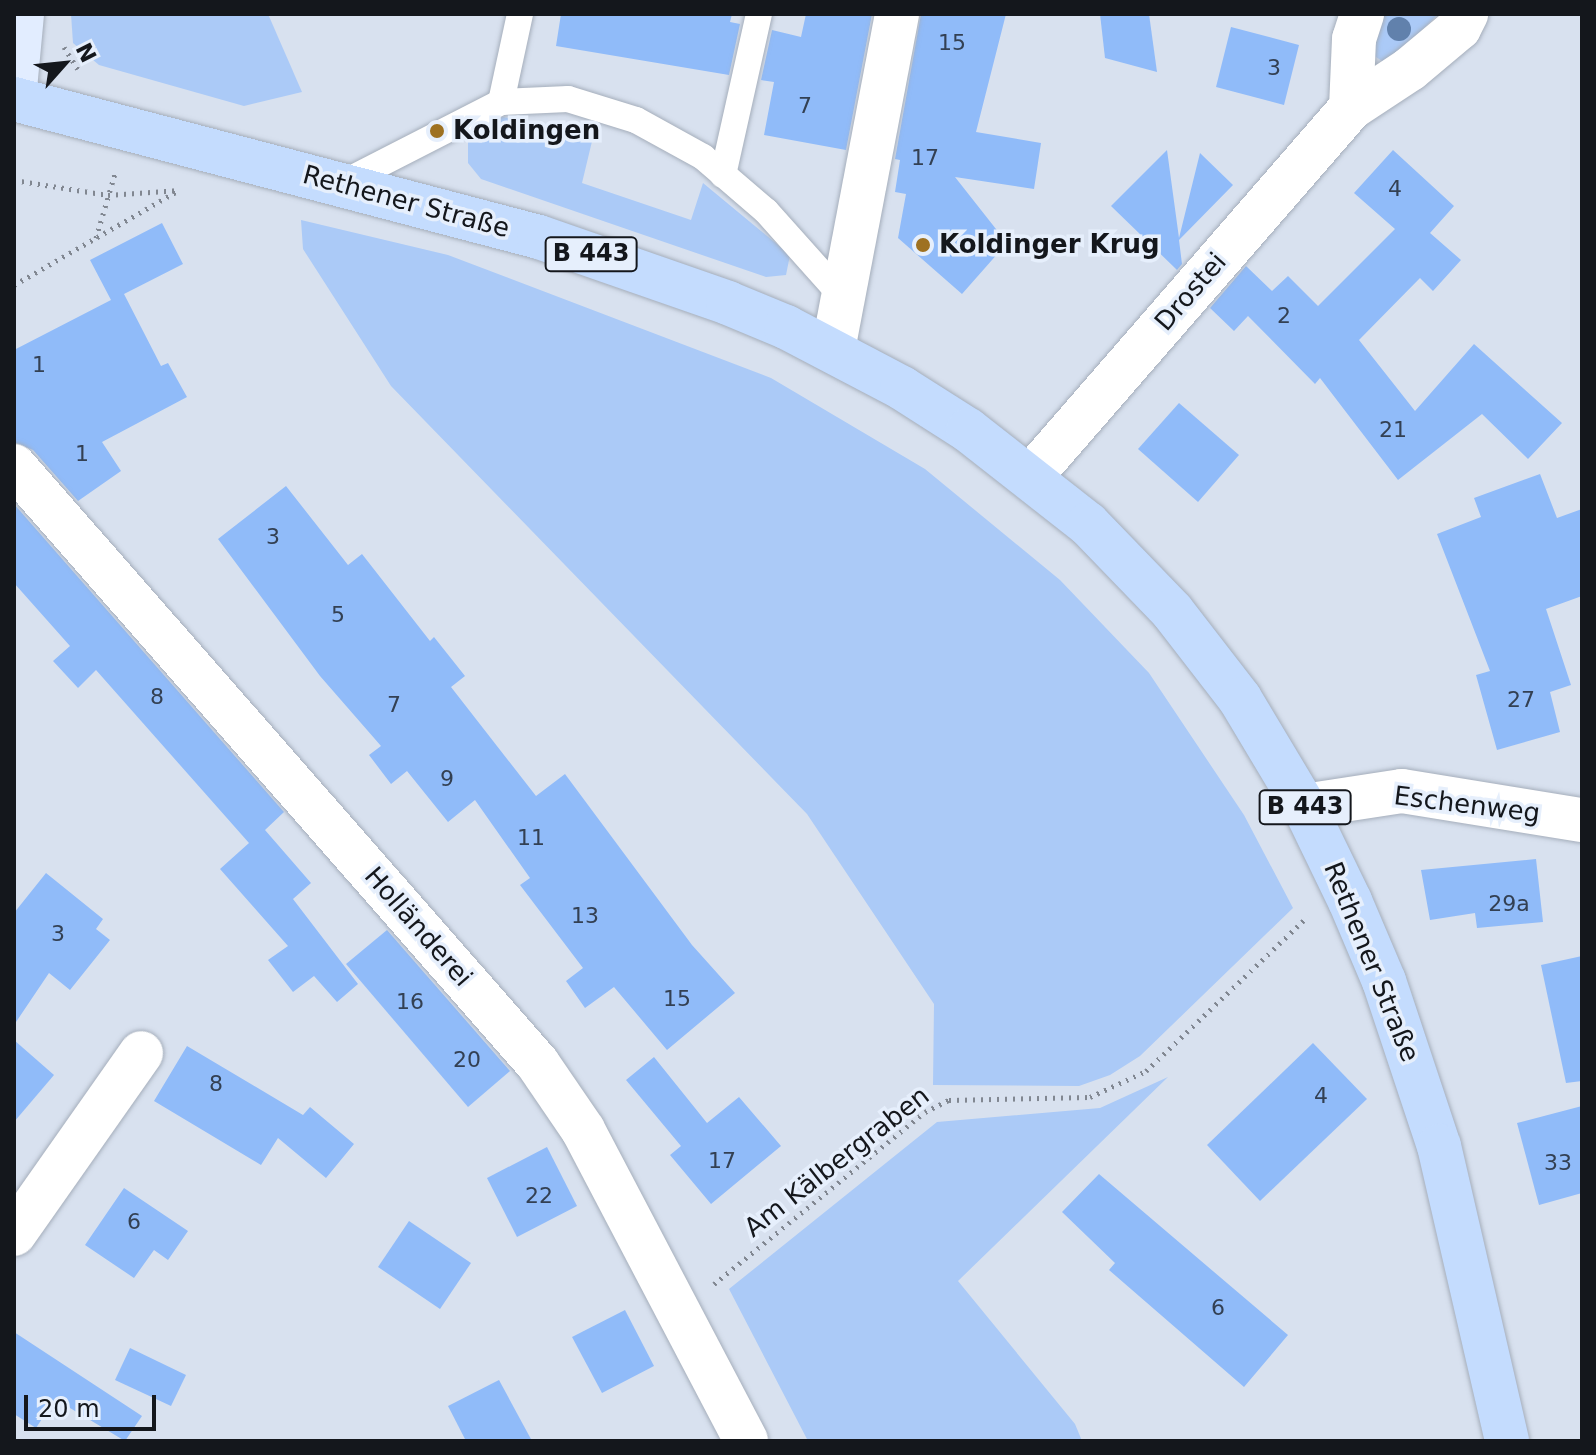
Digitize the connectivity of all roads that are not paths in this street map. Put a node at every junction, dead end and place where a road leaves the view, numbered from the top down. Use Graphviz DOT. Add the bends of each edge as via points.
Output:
graph roads {
  1 [pos="22,14"];
  2 [pos="520,14"];
  3 [pos="759,14"];
  4 [pos="897,14"];
  5 [pos="1362,14"];
  6 [pos="1466,14"];
  7 [pos="14,99"];
  8 [pos="501,102"];
  9 [pos="1351,108"];
  10 [pos="723,175"];
  11 [pos="341,184"];
  12 [pos="843,297"];
  13 [pos="833,350"];
  14 [pos="14,466"];
  15 [pos="1031,476"];
  16 [pos="1304,806"];
  17 [pos="1582,820"];
  18 [pos="141,1053"];
  19 [pos="14,1234"];
  20 [pos="746,1441"];
  21 [pos="1507,1441"];
  1 -- 7 [label="street"];
  2 -- 8 [label="lane"];
  3 -- 10 [label="lane"];
  4 -- 12 [label="street"];
  5 -- 9 [label="street" via="1354,39"];
  6 -- 9 [label="street, Drostei" via="1459,28 1410,69"];
  7 -- 11 [label="main road, Rethener Straße / B 443"];
  8 -- 10 [label="lane" via="568,99 603,108 668,137"];
  8 -- 11 [label="lane"];
  9 -- 15 [label="street, Drostei"];
  10 -- 12 [label="lane" via="766,211"];
  11 -- 13 [label="main road, Rethener Straße / B 443" via="612,261 728,303"];
  12 -- 13 [label="street"];
  13 -- 15 [label="main road, Rethener Straße / B 443" via="942,413"];
  14 -- 20 [label="street, Holländerei" via="538,1064 583,1130"];
  15 -- 16 [label="main road, Rethener Straße / B 443" via="1088,524 1180,620 1240,699"];
  16 -- 17 [label="street, Eschenweg" via="1402,791"];
  16 -- 21 [label="main road, Rethener Straße / B 443" via="1373,954 1413,1063 1439,1146"];
  18 -- 19 [label="street"];
}
